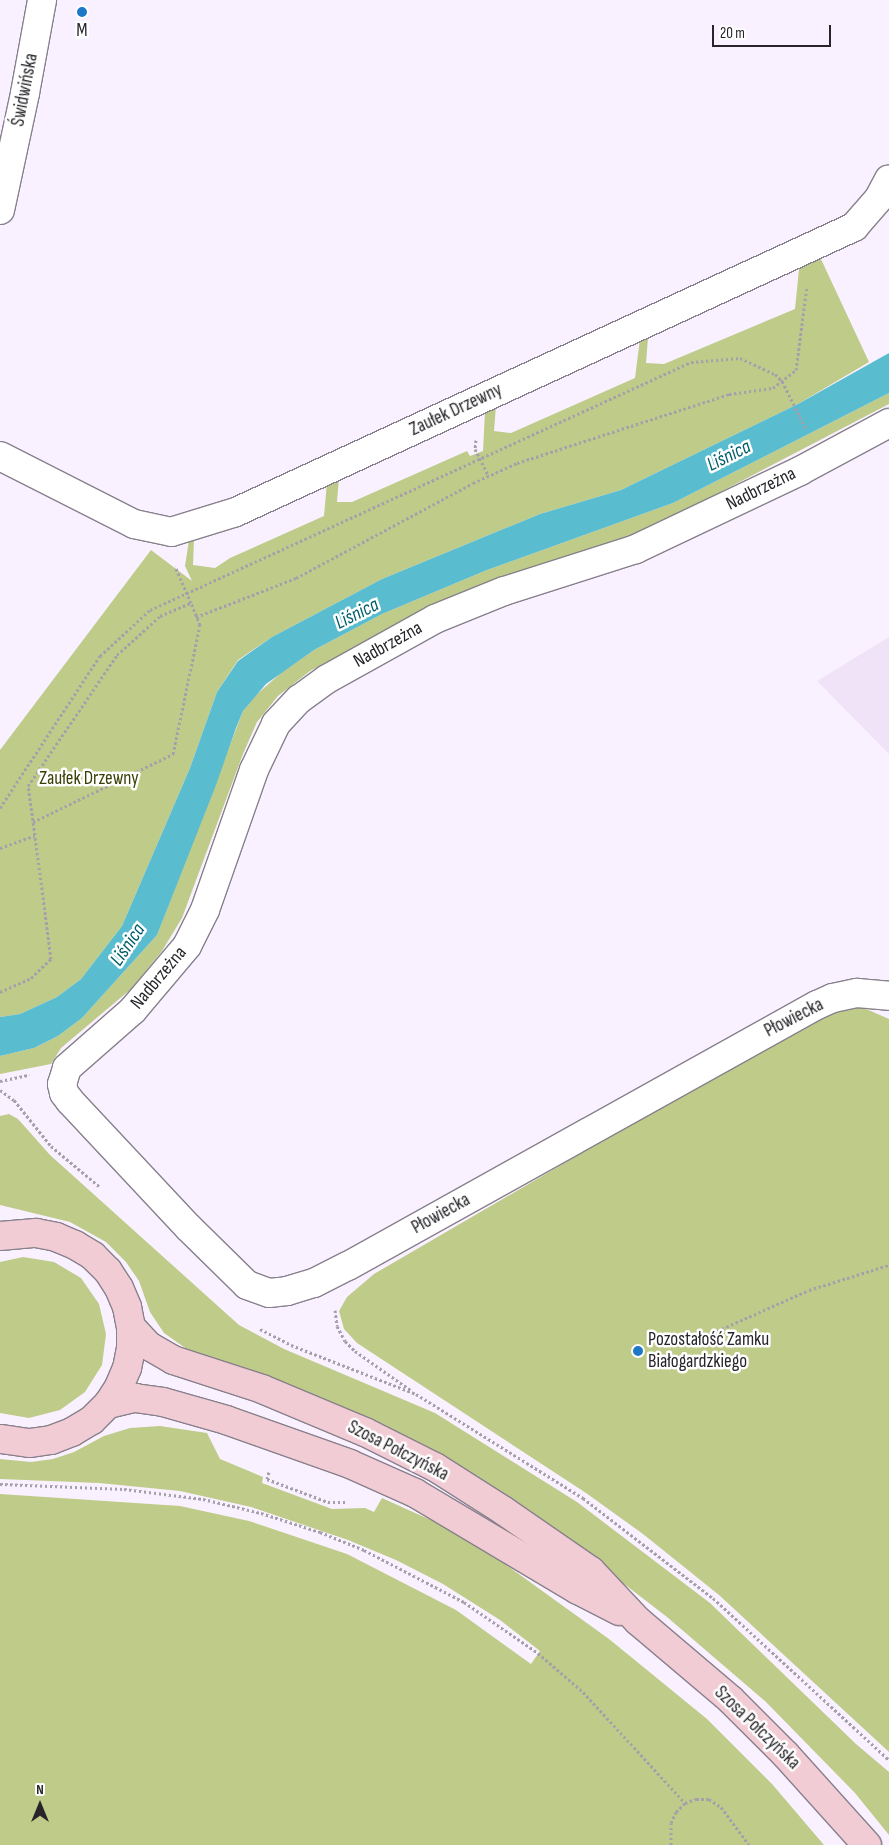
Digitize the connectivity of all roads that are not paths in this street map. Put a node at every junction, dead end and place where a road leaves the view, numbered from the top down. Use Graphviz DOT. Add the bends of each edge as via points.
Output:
graph roads {
  1 [pos="42,0"];
  2 [pos="889,179"];
  3 [pos="1,203"];
  4 [pos="889,423"];
  5 [pos="0,456"];
  6 [pos="889,996"];
  7 [pos="67,1068"];
  8 [pos="0,1222"];
  9 [pos="36,1233"];
  10 [pos="0,1236"];
  11 [pos="131,1327"];
  12 [pos="108,1404"];
  13 [pos="0,1439"];
  14 [pos="638,1621"];
  15 [pos="867,1845"];
  1 -- 3 [label="street, Świdwińska" via="26,93"];
  2 -- 5 [label="street, Zaułek Drzewny" via="880,198 854,227 236,512 171,532 134,524"];
  4 -- 7 [label="street, Nadbrzeżna" via="800,471 636,549 504,592 435,619 327,679 299,699 276,724 254,770 205,910 187,946 133,1010"];
  6 -- 7 [label="street, Płowiecka" via="857,993 832,998 810,1008 348,1266 314,1283 269,1293 247,1285 70,1102 62,1084"];
  8 -- 9 [label="main road"];
  9 -- 10 [label="main road"];
  9 -- 11 [label="main road" via="75,1245 98,1261 119,1288"];
  11 -- 12 [label="main road" via="127,1368"];
  11 -- 14 [label="main road, Szosa Połczyńska" via="149,1346 173,1360 262,1389 365,1432 435,1467 591,1571"];
  12 -- 13 [label="main road" via="92,1420 51,1440 29,1443"];
  12 -- 14 [label="main road, Szosa Połczyńska" via="135,1398 163,1402 226,1420 350,1464 415,1493 578,1590"];
  14 -- 15 [label="main road, Szosa Połczyńska" via="731,1700 813,1783"];
}
